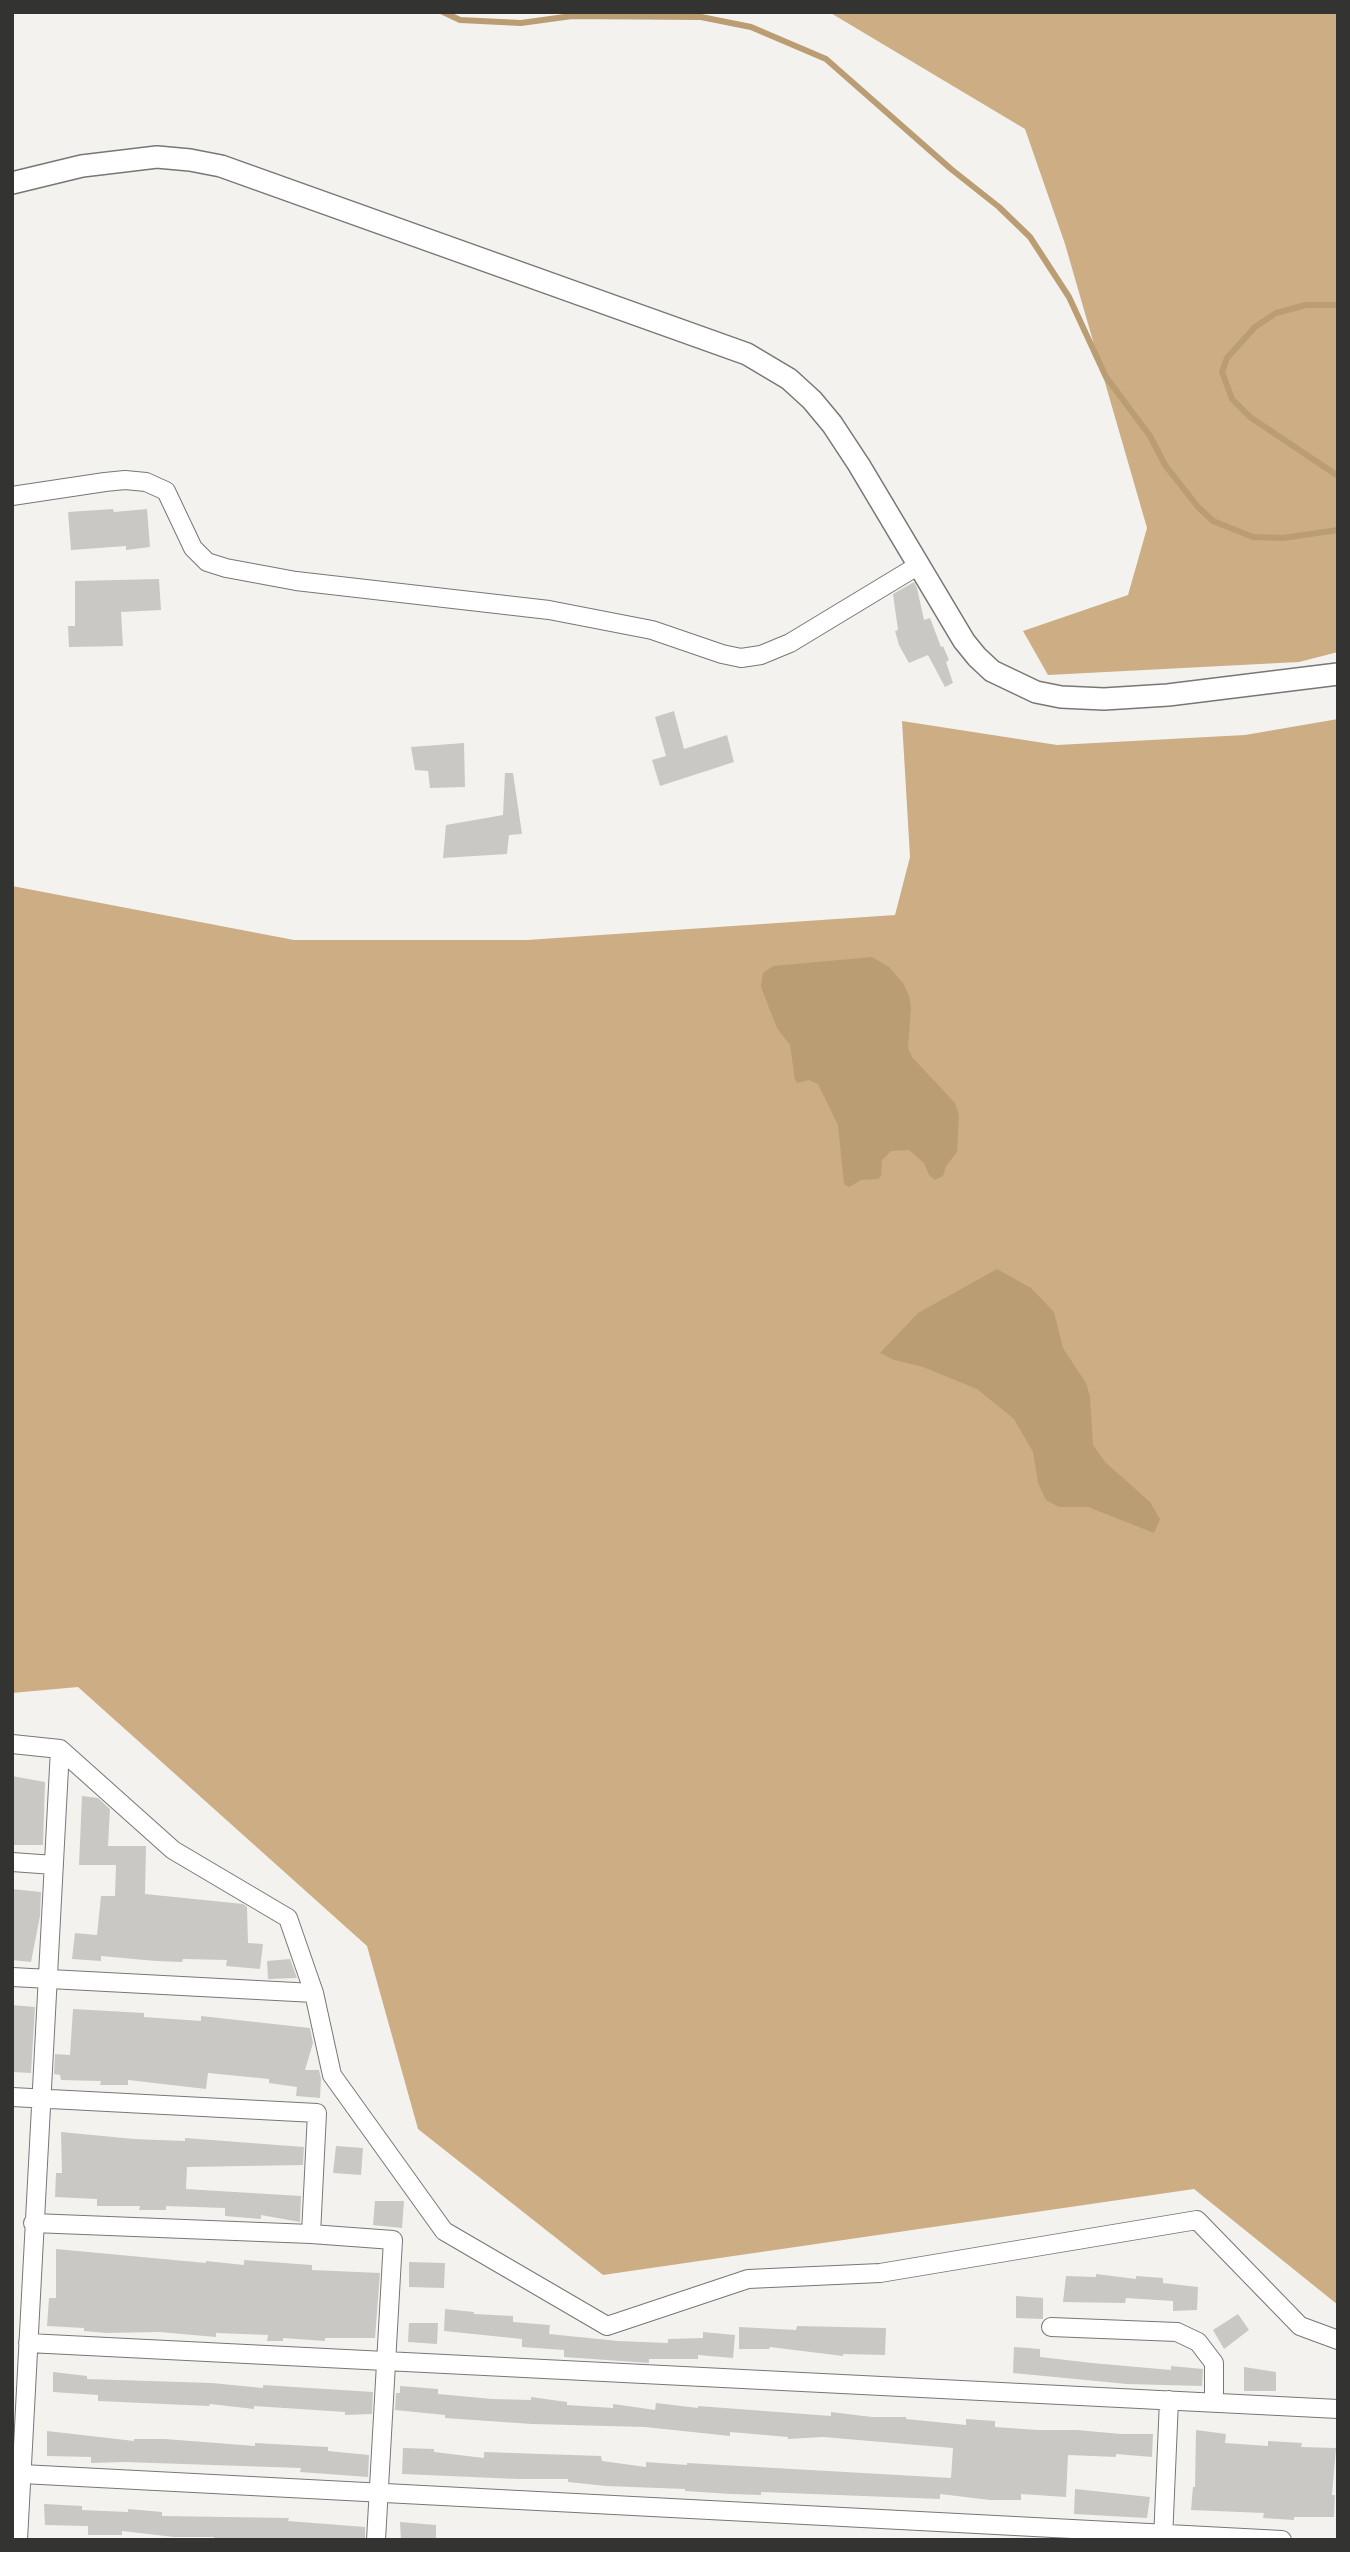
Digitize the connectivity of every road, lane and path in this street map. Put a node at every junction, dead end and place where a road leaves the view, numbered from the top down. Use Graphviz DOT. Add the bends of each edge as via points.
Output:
graph roads {
  1 [pos="12,183"];
  2 [pos="12,496"];
  3 [pos="919,565"];
  4 [pos="1338,674"];
  5 [pos="12,1744"];
  6 [pos="60,1748"];
  7 [pos="12,1862"];
  8 [pos="54,1865"];
  9 [pos="12,1977"];
  10 [pos="48,1979"];
  11 [pos="314,1993"];
  12 [pos="12,2097"];
  13 [pos="39,2099"];
  14 [pos="33,2223"];
  15 [pos="311,2234"];
  16 [pos="1051,2327"];
  17 [pos="1338,2340"];
  18 [pos="28,2343"];
  19 [pos="387,2362"];
  20 [pos="1169,2400"];
  21 [pos="1214,2402"];
  22 [pos="1338,2409"];
  23 [pos="22,2474"];
  24 [pos="379,2493"];
  25 [pos="1163,2536"];
  26 [pos="18,2540"];
  27 [pos="376,2540"];
  28 [pos="1282,2540"];
  1 -- 3 [label="street" via="131,159 168,158 220,166 747,354 789,379 818,408 859,465"];
  2 -- 3 [label="street" via="104,482 146,482 166,491 193,548 207,562 226,568 296,581 550,610 652,630 741,657 761,655 790,643"];
  3 -- 4 [label="street" via="977,657 992,671 1036,692 1104,699"];
  5 -- 6 [label="street"];
  6 -- 8 [label="street"];
  6 -- 11 [label="street" via="173,1850 288,1918"];
  7 -- 8 [label="street"];
  8 -- 10 [label="street"];
  9 -- 10 [label="street"];
  10 -- 11 [label="street"];
  10 -- 13 [label="street"];
  11 -- 17 [label="street" via="332,2075 444,2231 607,2326 748,2280 880,2273 1197,2220 1300,2326"];
  12 -- 13 [label="street"];
  13 -- 14 [label="street"];
  13 -- 15 [label="street" via="317,2113"];
  14 -- 15 [label="street"];
  14 -- 18 [label="street"];
  15 -- 19 [label="street" via="393,2240"];
  16 -- 21 [label="street" via="1177,2332 1198,2342 1214,2363"];
  18 -- 19 [label="street"];
  18 -- 23 [label="street"];
  19 -- 20 [label="street"];
  19 -- 24 [label="street"];
  20 -- 21 [label="street"];
  20 -- 25 [label="street"];
  21 -- 22 [label="street"];
  23 -- 24 [label="street"];
  23 -- 26 [label="street"];
  24 -- 25 [label="street"];
  24 -- 27 [label="street"];
  25 -- 28 [label="street"];
}
